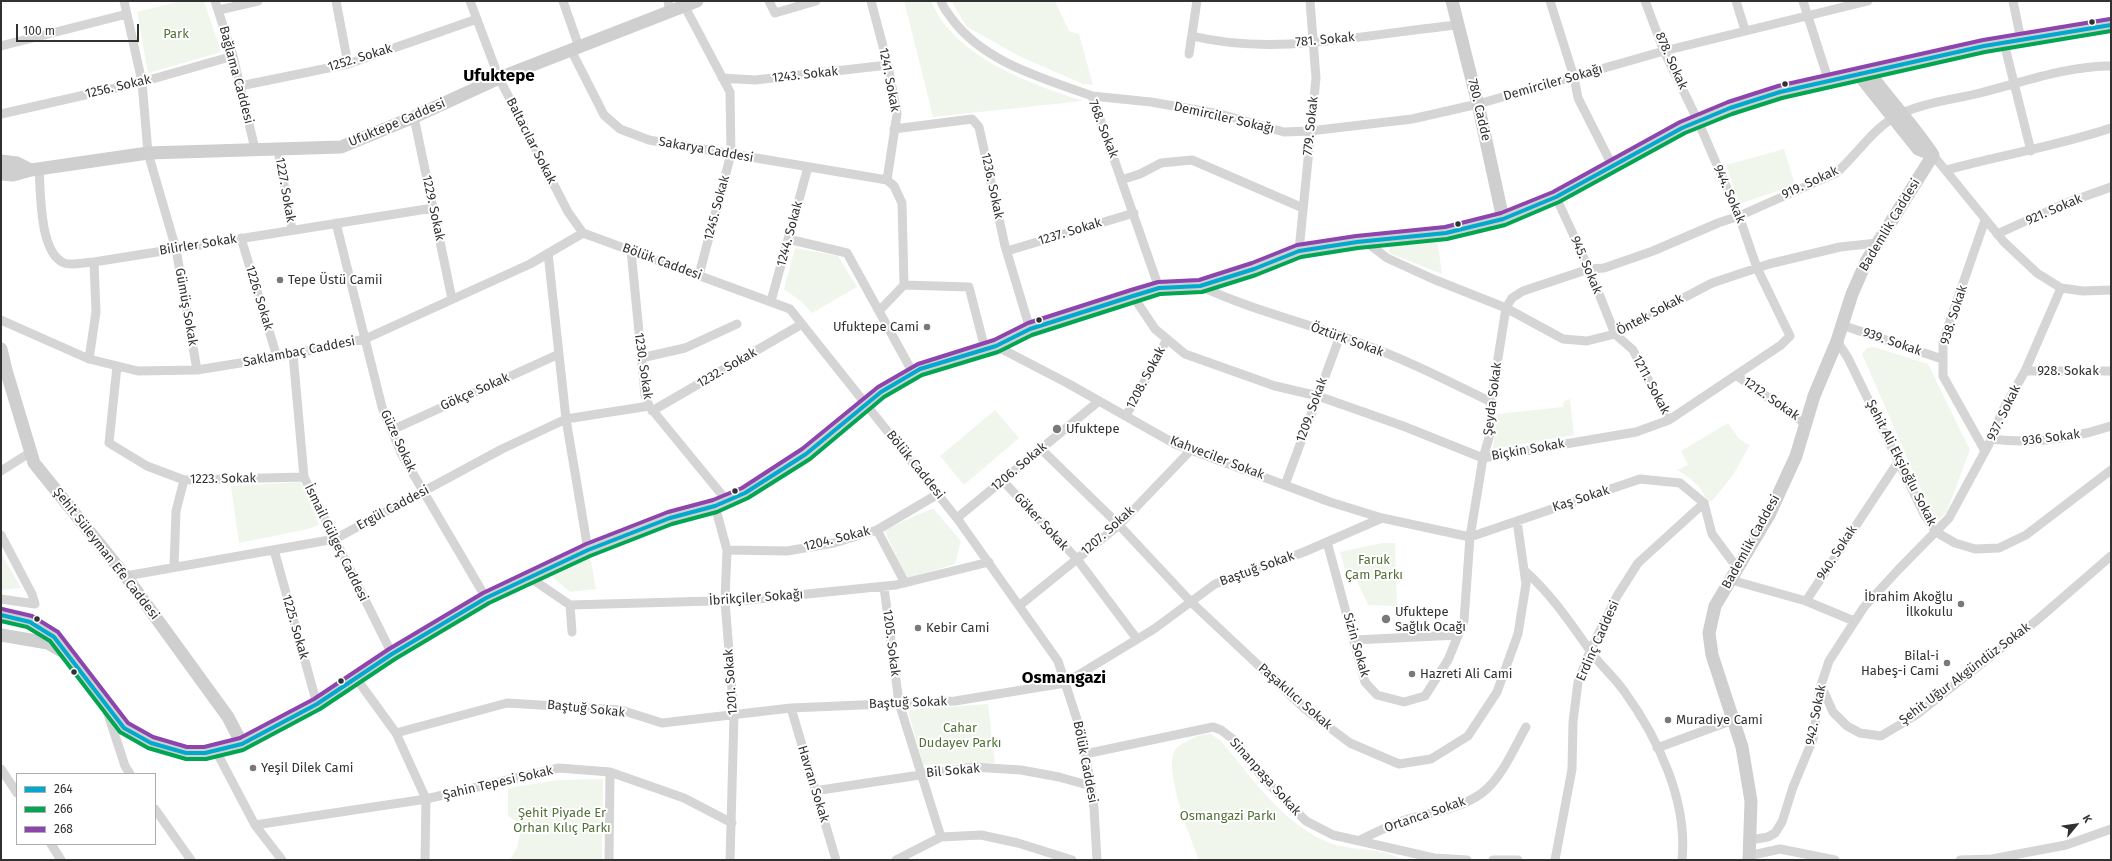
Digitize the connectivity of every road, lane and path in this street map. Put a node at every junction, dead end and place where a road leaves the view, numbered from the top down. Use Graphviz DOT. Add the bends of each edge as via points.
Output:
graph roads {
  1 [pos="124,1"];
  2 [pos="215,1"];
  3 [pos="258,1"];
  4 [pos="336,1"];
  5 [pos="470,1"];
  6 [pos="563,1"];
  7 [pos="697,1"];
  8 [pos="769,1"];
  9 [pos="816,1"];
  10 [pos="871,1"];
  11 [pos="941,1"];
  12 [pos="1197,1"];
  13 [pos="1310,1"];
  14 [pos="1452,1"];
  15 [pos="1550,1"];
  16 [pos="1645,1"];
  17 [pos="1736,1"];
  18 [pos="1803,1"];
  19 [pos="1868,1"];
  20 [pos="2013,1"];
  21 [pos="669,7"];
  22 [pos="685,7"];
  23 [pos="219,10"];
  24 [pos="127,14"];
  25 [pos="1808,16"];
  26 [pos="476,19"];
  27 [pos="1458,25"];
  28 [pos="2111,25"];
  29 [pos="1745,30"];
  30 [pos="1192,36"];
  31 [pos="2021,40"];
  32 [pos="1314,42"];
  33 [pos="2004,43"];
  34 [pos="1,46"];
  35 [pos="575,49"];
  36 [pos="1664,51"];
  37 [pos="1189,54"];
  38 [pos="234,56"];
  39 [pos="348,64"];
  40 [pos="888,65"];
  41 [pos="2111,66"];
  42 [pos="1864,73"];
  43 [pos="499,78"];
  44 [pos="722,78"];
  45 [pos="1574,78"];
  46 [pos="142,82"];
  47 [pos="1829,82"];
  48 [pos="2014,85"];
  49 [pos="240,86"];
  50 [pos="1092,96"];
  51 [pos="1478,104"];
  52 [pos="1,114"];
  53 [pos="1896,116"];
  54 [pos="414,117"];
  55 [pos="1698,121"];
  56 [pos="894,128"];
  57 [pos="2111,128"];
  58 [pos="1310,131"];
  59 [pos="255,149"];
  60 [pos="278,150"];
  61 [pos="2031,151"];
  62 [pos="148,153"];
  63 [pos="731,154"];
  64 [pos="1933,155"];
  65 [pos="1,161"];
  66 [pos="1612,165"];
  67 [pos="808,167"];
  68 [pos="35,169"];
  69 [pos="1946,170"];
  70 [pos="1,174"];
  71 [pos="887,180"];
  72 [pos="1121,180"];
  73 [pos="2111,188"];
  74 [pos="1556,197"];
  75 [pos="433,208"];
  76 [pos="1303,208"];
  77 [pos="1134,213"];
  78 [pos="1739,216"];
  79 [pos="1503,219"];
  80 [pos="1985,220"];
  81 [pos="336,223"];
  82 [pos="292,230"];
  83 [pos="582,233"];
  84 [pos="1997,234"];
  85 [pos="241,238"];
  86 [pos="788,239"];
  87 [pos="1366,242"];
  88 [pos="1877,243"];
  89 [pos="176,248"];
  90 [pos="631,250"];
  91 [pos="1299,251"];
  92 [pos="1007,252"];
  93 [pos="548,253"];
  94 [pos="94,262"];
  95 [pos="1588,268"];
  96 [pos="1757,268"];
  97 [pos="699,275"];
  98 [pos="904,285"];
  99 [pos="1200,286"];
  100 [pos="1159,288"];
  101 [pos="2061,288"];
  102 [pos="2111,290"];
  103 [pos="1133,296"];
  104 [pos="452,299"];
  105 [pos="771,302"];
  106 [pos="1506,308"];
  107 [pos="879,312"];
  108 [pos="1,320"];
  109 [pos="737,324"];
  110 [pos="802,324"];
  111 [pos="1842,325"];
  112 [pos="1030,329"];
  113 [pos="1615,334"];
  114 [pos="1340,336"];
  115 [pos="365,339"];
  116 [pos="1167,339"];
  117 [pos="1837,341"];
  118 [pos="990,348"];
  119 [pos="1,349"];
  120 [pos="293,354"];
  121 [pos="559,354"];
  122 [pos="277,357"];
  123 [pos="641,358"];
  124 [pos="89,359"];
  125 [pos="1942,359"];
  126 [pos="117,366"];
  127 [pos="197,370"];
  128 [pos="2025,371"];
  129 [pos="2111,371"];
  130 [pos="913,373"];
  131 [pos="1736,375"];
  132 [pos="1318,396"];
  133 [pos="1099,401"];
  134 [pos="1491,402"];
  135 [pos="866,404"];
  136 [pos="651,408"];
  137 [pos="1126,416"];
  138 [pos="566,419"];
  139 [pos="1669,420"];
  140 [pos="1806,424"];
  141 [pos="2111,426"];
  142 [pos="392,430"];
  143 [pos="1991,439"];
  144 [pos="1041,449"];
  145 [pos="1191,450"];
  146 [pos="1985,451"];
  147 [pos="31,452"];
  148 [pos="1482,458"];
  149 [pos="1898,462"];
  150 [pos="2111,470"];
  151 [pos="1,471"];
  152 [pos="304,477"];
  153 [pos="184,480"];
  154 [pos="1003,481"];
  155 [pos="1285,485"];
  156 [pos="424,492"];
  157 [pos="938,494"];
  158 [pos="1704,503"];
  159 [pos="721,504"];
  160 [pos="957,518"];
  161 [pos="1382,518"];
  162 [pos="1517,521"];
  163 [pos="1118,525"];
  164 [pos="876,530"];
  165 [pos="1936,532"];
  166 [pos="1,535"];
  167 [pos="1470,537"];
  168 [pos="335,539"];
  169 [pos="1327,542"];
  170 [pos="274,550"];
  171 [pos="588,550"];
  172 [pos="727,550"];
  173 [pos="2111,556"];
  174 [pos="1077,559"];
  175 [pos="989,562"];
  176 [pos="174,567"];
  177 [pos="1738,569"];
  178 [pos="1524,570"];
  179 [pos="126,576"];
  180 [pos="529,577"];
  181 [pos="1731,580"];
  182 [pos="905,583"];
  183 [pos="884,587"];
  184 [pos="486,598"];
  185 [pos="1,599"];
  186 [pos="725,601"];
  187 [pos="1806,601"];
  188 [pos="1191,602"];
  189 [pos="570,605"];
  190 [pos="1019,606"];
  191 [pos="1,615"];
  192 [pos="1854,621"];
  193 [pos="572,632"];
  194 [pos="1458,635"];
  195 [pos="1,636"];
  196 [pos="1138,639"];
  197 [pos="1354,640"];
  198 [pos="1590,651"];
  199 [pos="392,654"];
  200 [pos="68,655"];
  201 [pos="356,678"];
  202 [pos="1065,684"];
  203 [pos="1820,688"];
  204 [pos="104,702"];
  205 [pos="317,704"];
  206 [pos="899,704"];
  207 [pos="791,708"];
  208 [pos="734,716"];
  209 [pos="1733,720"];
  210 [pos="1526,727"];
  211 [pos="396,733"];
  212 [pos="242,744"];
  213 [pos="1658,748"];
  214 [pos="216,751"];
  215 [pos="1085,754"];
  216 [pos="1,769"];
  217 [pos="610,772"];
  218 [pos="129,773"];
  219 [pos="920,773"];
  220 [pos="1091,786"];
  221 [pos="814,791"];
  222 [pos="16,792"];
  223 [pos="426,800"];
  224 [pos="156,811"];
  225 [pos="732,823"];
  226 [pos="255,825"];
  227 [pos="2111,829"];
  228 [pos="941,837"];
  229 [pos="1360,840"];
  230 [pos="52,845"];
  231 [pos="1749,851"];
  232 [pos="188,859"];
  233 [pos="1992,859"];
  234 [pos="62,860"];
  235 [pos="282,860"];
  236 [pos="425,860"];
  237 [pos="609,860"];
  238 [pos="730,860"];
  239 [pos="836,860"];
  240 [pos="896,860"];
  241 [pos="1072,860"];
  242 [pos="1097,860"];
  243 [pos="1467,860"];
  244 [pos="1493,860"];
  245 [pos="1518,860"];
  246 [pos="1555,860"];
  247 [pos="1682,860"];
  248 [pos="1835,860"];
  249 [pos="1960,860"];
  1 -- 24 [label="street, Gümüş Sokak"];
  2 -- 23 [label="street, Bağlama Caddesi"];
  3 -- 23 [label="street"];
  4 -- 39 [label="street"];
  5 -- 26 [label="street, Baltacılar Sokak"];
  6 -- 35 [label="street, Sakarya Caddesi"];
  7 -- 22 [label="main road, Ufuktepe Caddesi"];
  8 -- 9 [label="street" via="775,13"];
  10 -- 40 [label="street, 1241. Sokak"];
  11 -- 50 [label="street, 768. Sokak" via="962,32 992,56"];
  12 -- 30 [label="street"];
  13 -- 32 [label="street, 779. Sokak"];
  14 -- 27 [label="main road, 780. Cadde"];
  15 -- 45 [label="street"];
  16 -- 36 [label="street, 878. Sokak"];
  17 -- 29 [label="street"];
  18 -- 25 [label="street"];
  19 -- 25 [label="street, Demirciler Sokağı"];
  20 -- 31 [label="street"];
  21 -- 22 [label="main road, Ufuktepe Caddesi"];
  21 -- 35 [label="main road, Ufuktepe Caddesi"];
  22 -- 44 [label="street, 1245. Sokak"];
  23 -- 38 [label="street, Bağlama Caddesi"];
  24 -- 34 [label="street"];
  24 -- 46 [label="street, Gümüş Sokak"];
  25 -- 29 [label="street, Demirciler Sokağı"];
  25 -- 47 [label="street"];
  26 -- 39 [label="street, 1252. Sokak"];
  26 -- 43 [label="street, Baltacılar Sokak"];
  27 -- 32 [label="street, 781. Sokak"];
  27 -- 51 [label="main road, 780. Cadde"];
  28 -- 31 [label="main road"];
  29 -- 36 [label="street, Demirciler Sokağı"];
  30 -- 32 [label="street, 781. Sokak" via="1219,43 1256,46"];
  30 -- 37 [label="street"];
  31 -- 33 [label="main road"];
  32 -- 58 [label="street, 779. Sokak" via="1316,78"];
  33 -- 42 [label="main road"];
  33 -- 48 [label="street"];
  35 -- 43 [label="main road, Ufuktepe Caddesi"];
  35 -- 63 [label="street, Sakarya Caddesi" via="604,115 620,129 649,140"];
  36 -- 45 [label="street, Demirciler Sokağı"];
  36 -- 55 [label="street, 878. Sokak"];
  38 -- 46 [label="street, 1256. Sokak"];
  38 -- 49 [label="street, Bağlama Caddesi"];
  39 -- 49 [label="street, 1252. Sokak"];
  40 -- 44 [label="street, 1243. Sokak" via="755,80"];
  40 -- 56 [label="street, 1241. Sokak" via="896,114"];
  41 -- 48 [label="street, 919. Sokak" via="2087,66"];
  42 -- 47 [label="main road"];
  42 -- 53 [label="main road"];
  43 -- 54 [label="main road, Ufuktepe Caddesi"];
  43 -- 83 [label="street, Baltacılar Sokak" via="568,212"];
  44 -- 63 [label="street, 1245. Sokak" via="730,92"];
  45 -- 51 [label="street, Demirciler Sokağı"];
  45 -- 66 [label="street" via="1578,98"];
  46 -- 52 [label="street, 1256. Sokak"];
  46 -- 62 [label="street, Gümüş Sokak"];
  47 -- 55 [label="main road" via="1780,92"];
  48 -- 53 [label="street, 919. Sokak"];
  48 -- 61 [label="street"];
  49 -- 59 [label="street, Bağlama Caddesi"];
  50 -- 58 [label="street, Demirciler Sokağı" via="1151,102 1220,114 1284,132"];
  50 -- 72 [label="street, 768. Sokak"];
  51 -- 58 [label="street, Demirciler Sokağı" via="1412,119"];
  51 -- 79 [label="main road, 780. Cadde"];
  53 -- 64 [label="main road" via="1923,140"];
  53 -- 78 [label="street, 919. Sokak" via="1884,124 1836,173"];
  54 -- 60 [label="main road, Ufuktepe Caddesi" via="341,147"];
  54 -- 75 [label="street, 1229. Sokak"];
  55 -- 66 [label="main road"];
  55 -- 78 [label="street, 944. Sokak"];
  56 -- 71 [label="street, 1241. Sokak"];
  56 -- 92 [label="street, 1236. Sokak" via="972,120 976,123"];
  57 -- 61 [label="street"];
  58 -- 76 [label="street, 779. Sokak"];
  59 -- 60 [label="main road, Ufuktepe Caddesi"];
  59 -- 62 [label="main road, Ufuktepe Caddesi"];
  60 -- 82 [label="street, 1227. Sokak"];
  61 -- 69 [label="street" via="1990,158"];
  62 -- 68 [label="main road, Ufuktepe Caddesi"];
  62 -- 89 [label="street, Gümüş Sokak"];
  63 -- 67 [label="street, Sakarya Caddesi"];
  63 -- 97 [label="street, 1245. Sokak"];
  64 -- 69 [label="street"];
  64 -- 88 [label="main road, Bademlik Caddesi"];
  65 -- 68 [label="main road, Ufuktepe Caddesi"];
  66 -- 74 [label="main road"];
  67 -- 71 [label="street, Sakarya Caddesi"];
  67 -- 86 [label="street, 1244. Sokak"];
  68 -- 70 [label="main road, Ufuktepe Caddesi" via="13,175"];
  68 -- 94 [label="street, Bilirler Sokak" via="46,241 53,256 65,264"];
  69 -- 80 [label="street"];
  71 -- 98 [label="street" via="894,186 902,203"];
  72 -- 76 [label="street" via="1161,163 1192,160"];
  72 -- 77 [label="street, 768. Sokak"];
  73 -- 84 [label="street, 921. Sokak" via="2066,203"];
  74 -- 79 [label="main road"];
  74 -- 95 [label="street, 945. Sokak"];
  75 -- 81 [label="street, Bilirler Sokak"];
  75 -- 104 [label="street, 1229. Sokak"];
  76 -- 91 [label="street, 779. Sokak"];
  77 -- 92 [label="street, 1237. Sokak"];
  77 -- 100 [label="street, 768. Sokak"];
  78 -- 95 [label="street, 919. Sokak" via="1604,268"];
  78 -- 96 [label="street, 944. Sokak"];
  79 -- 87 [label="main road" via="1446,233"];
  80 -- 84 [label="street"];
  80 -- 125 [label="street, 938. Sokak" via="1943,341"];
  81 -- 82 [label="street, Bilirler Sokak"];
  81 -- 115 [label="street, Güze Sokak"];
  82 -- 85 [label="street, Bilirler Sokak"];
  83 -- 90 [label="street, Bölük Caddesi"];
  83 -- 93 [label="street, Saklambaç Caddesi"];
  84 -- 101 [label="street" via="2038,273"];
  85 -- 89 [label="street, Bilirler Sokak"];
  85 -- 122 [label="street, 1226. Sokak"];
  86 -- 105 [label="street, 1244. Sokak"];
  86 -- 107 [label="street" via="848,253"];
  87 -- 91 [label="main road"];
  87 -- 106 [label="street, Öntek Sokak" via="1387,258"];
  88 -- 96 [label="street, Öntek Sokak" via="1840,247"];
  88 -- 111 [label="main road, Bademlik Caddesi" via="1858,280"];
  89 -- 94 [label="street, Bilirler Sokak"];
  89 -- 127 [label="street, Gümüş Sokak"];
  90 -- 97 [label="street, Bölük Caddesi"];
  90 -- 123 [label="street, 1230. Sokak"];
  91 -- 99 [label="main road"];
  92 -- 112 [label="street, 1236. Sokak"];
  93 -- 104 [label="street, Saklambaç Caddesi" via="530,264"];
  93 -- 121 [label="street"];
  94 -- 124 [label="street" via="96,312"];
  95 -- 106 [label="street, 919. Sokak" via="1524,291 1512,298"];
  95 -- 113 [label="street, 945. Sokak"];
  96 -- 113 [label="street, Öntek Sokak" via="1712,283"];
  96 -- 131 [label="street, Biçkin Sokak" via="1790,336 1781,346"];
  97 -- 105 [label="street, Bölük Caddesi"];
  98 -- 107 [label="street"];
  98 -- 118 [label="street" via="969,287"];
  99 -- 100 [label="main road"];
  99 -- 114 [label="street, Öztürk Sokak" via="1233,302"];
  100 -- 103 [label="main road"];
  101 -- 102 [label="street" via="2083,291"];
  101 -- 128 [label="street, 937. Sokak"];
  103 -- 112 [label="main road"];
  103 -- 116 [label="street, Biçkin Sokak" via="1154,329"];
  104 -- 115 [label="street, Saklambaç Caddesi"];
  105 -- 110 [label="street, Bölük Caddesi" via="790,308"];
  106 -- 113 [label="street, Öntek Sokak" via="1563,339 1587,341"];
  106 -- 134 [label="street, Şeyda Sokak"];
  107 -- 130 [label="street"];
  108 -- 124 [label="street, Saklambaç Caddesi"];
  109 -- 123 [label="street" via="685,348"];
  110 -- 135 [label="street, Bölük Caddesi"];
  110 -- 136 [label="street, 1232. Sokak"];
  111 -- 117 [label="main road, Bademlik Caddesi"];
  111 -- 125 [label="street, 939. Sokak"];
  112 -- 118 [label="main road"];
  113 -- 139 [label="street, 1211. Sokak" via="1632,350"];
  114 -- 132 [label="street, 1209. Sokak"];
  114 -- 134 [label="street, Öztürk Sokak" via="1423,369"];
  115 -- 120 [label="street, Saklambaç Caddesi"];
  115 -- 142 [label="street, Güze Sokak" via="382,407"];
  116 -- 132 [label="street, Biçkin Sokak" via="1185,354 1216,366 1275,386"];
  116 -- 137 [label="street, 1208. Sokak"];
  117 -- 140 [label="main road, Bademlik Caddesi" via="1814,396"];
  117 -- 149 [label="street, Şehit Ali Ekşioğlu Sokak" via="1848,358"];
  118 -- 130 [label="main road"];
  118 -- 133 [label="street, Kahveciler Sokak"];
  119 -- 147 [label="main road, Şehit Süleyman Efe Caddesi"];
  120 -- 122 [label="street, Saklambaç Caddesi"];
  120 -- 152 [label="street, İsmail Gülgeç Caddesi"];
  121 -- 138 [label="street"];
  121 -- 142 [label="street, Gökçe Sokak"];
  122 -- 127 [label="street, Saklambaç Caddesi"];
  123 -- 136 [label="street, 1230. Sokak" via="645,394"];
  124 -- 126 [label="street, Saklambaç Caddesi"];
  125 -- 146 [label="street, 938. Sokak" via="1943,376"];
  126 -- 127 [label="street, Saklambaç Caddesi" via="138,371"];
  126 -- 153 [label="street, 1223. Sokak" via="109,443 147,466"];
  128 -- 129 [label="street, 928. Sokak"];
  128 -- 143 [label="street, 937. Sokak" via="2002,412"];
  130 -- 135 [label="main road"];
  131 -- 139 [label="street, Biçkin Sokak"];
  131 -- 140 [label="street, 1212. Sokak"];
  132 -- 148 [label="street, Biçkin Sokak"];
  132 -- 155 [label="street, 1209. Sokak"];
  133 -- 137 [label="street, Kahveciler Sokak"];
  133 -- 144 [label="street, 1206. Sokak"];
  134 -- 148 [label="street, Şeyda Sokak" via="1490,434"];
  135 -- 157 [label="street, Bölük Caddesi"];
  135 -- 159 [label="main road" via="806,454 745,493"];
  136 -- 138 [label="street, Ergül Caddesi"];
  136 -- 159 [label="street, 1230. Sokak"];
  137 -- 145 [label="street, Kahveciler Sokak"];
  138 -- 156 [label="street, Ergül Caddesi" via="502,449"];
  138 -- 171 [label="street"];
  139 -- 148 [label="street, Biçkin Sokak" via="1636,432"];
  140 -- 177 [label="main road, Bademlik Caddesi" via="1796,456 1769,515"];
  141 -- 143 [label="street, 936 Sokak" via="2046,440 2016,442"];
  142 -- 156 [label="street, Güze Sokak" via="402,455"];
  143 -- 146 [label="street, 937. Sokak"];
  144 -- 154 [label="street, 1206. Sokak"];
  144 -- 163 [label="street, Paşakılıcı Sokak"];
  145 -- 155 [label="street, Kahveciler Sokak"];
  145 -- 163 [label="street, 1207. Sokak"];
  146 -- 165 [label="street, 937. Sokak" via="1949,518"];
  147 -- 151 [label="street"];
  147 -- 179 [label="main road, Şehit Süleyman Efe Caddesi" via="34,463"];
  148 -- 167 [label="street, Şeyda Sokak"];
  149 -- 165 [label="street, Şehit Ali Ekşioğlu Sokak"];
  149 -- 187 [label="street, 940. Sokak"];
  150 -- 165 [label="street, Şehit Ali Ekşioğlu Sokak" via="2026,535 1999,548 1975,549 1955,543"];
  152 -- 153 [label="street, 1223. Sokak"];
  152 -- 168 [label="street, İsmail Gülgeç Caddesi"];
  153 -- 176 [label="street" via="176,511"];
  154 -- 160 [label="street, 1206. Sokak"];
  154 -- 174 [label="street, Göker Sokak"];
  155 -- 161 [label="street, Kahveciler Sokak"];
  156 -- 168 [label="street, Ergül Caddesi"];
  156 -- 184 [label="street, Güze Sokak"];
  157 -- 160 [label="street, Bölük Caddesi"];
  157 -- 164 [label="street, 1204. Sokak"];
  158 -- 162 [label="street, Kaş Sokak" via="1680,483 1640,479"];
  158 -- 177 [label="street" via="1712,534"];
  158 -- 198 [label="street, Erdinç Caddesi" via="1638,562 1617,596"];
  159 -- 171 [label="main road" via="670,518"];
  159 -- 172 [label="street, 1201. Sokak"];
  160 -- 175 [label="street, Bölük Caddesi"];
  161 -- 167 [label="street"];
  161 -- 169 [label="street, Baştuğ Sokak"];
  162 -- 167 [label="street, Kaş Sokak"];
  162 -- 178 [label="street, Paşakılıcı Sokak"];
  163 -- 174 [label="street, 1207. Sokak"];
  163 -- 188 [label="street, Paşakılıcı Sokak"];
  164 -- 172 [label="street, 1204. Sokak" via="834,543 787,551"];
  164 -- 182 [label="street"];
  165 -- 192 [label="street, 942. Sokak" via="1899,568"];
  166 -- 185 [label="street" via="35,604"];
  167 -- 194 [label="street, Sizin Sokak" via="1464,621"];
  168 -- 170 [label="street, Ergül Caddesi"];
  168 -- 199 [label="street, İsmail Gülgeç Caddesi"];
  169 -- 188 [label="street, Baştuğ Sokak" via="1215,584"];
  169 -- 197 [label="street, Sizin Sokak"];
  170 -- 176 [label="street, Ergül Caddesi"];
  170 -- 205 [label="street, 1225. Sokak"];
  171 -- 180 [label="main road"];
  172 -- 186 [label="street, 1201. Sokak"];
  173 -- 203 [label="street, Şehit Uğur Akgündüz Sokak" via="2036,620 1916,715 1881,736 1860,733 1847,726 1833,712"];
  174 -- 190 [label="street, 1207. Sokak"];
  174 -- 196 [label="street, Göker Sokak"];
  175 -- 182 [label="street, İbrikçiler Sokağı"];
  175 -- 190 [label="street, Bölük Caddesi"];
  176 -- 179 [label="street, Ergül Caddesi"];
  177 -- 181 [label="main road, Bademlik Caddesi"];
  178 -- 188 [label="street, Paşakılıcı Sokak" via="1526,584 1518,634 1497,692 1468,736 1431,759 1399,764 1350,743 1305,709"];
  178 -- 198 [label="street" via="1544,588 1584,639"];
  179 -- 212 [label="main road, Şehit Süleyman Efe Caddesi" via="228,717"];
  180 -- 184 [label="main road"];
  180 -- 189 [label="street"];
  181 -- 187 [label="street"];
  181 -- 209 [label="main road, Bademlik Caddesi" via="1715,606 1709,633 1712,655"];
  182 -- 183 [label="street, İbrikçiler Sokağı"];
  183 -- 186 [label="street, İbrikçiler Sokağı"];
  183 -- 206 [label="street, 1205. Sokak"];
  184 -- 199 [label="main road"];
  186 -- 189 [label="street, İbrikçiler Sokağı"];
  186 -- 208 [label="street, 1201. Sokak"];
  187 -- 192 [label="street"];
  188 -- 196 [label="street, Baştuğ Sokak"];
  189 -- 193 [label="street"];
  190 -- 202 [label="street, Bölük Caddesi" via="1058,660"];
  191 -- 200 [label="main road" via="41,625"];
  192 -- 203 [label="street, 942. Sokak" via="1829,661"];
  194 -- 197 [label="street"];
  194 -- 197 [label="street, Sizin Sokak" via="1448,660 1425,696 1404,702 1377,695 1366,682"];
  195 -- 200 [label="main road" via="48,643"];
  196 -- 202 [label="street, Baştuğ Sokak"];
  198 -- 213 [label="street" via="1624,692"];
  198 -- 246 [label="street, Erdinç Caddesi" via="1578,682 1573,722 1572,768"];
  199 -- 201 [label="main road"];
  200 -- 204 [label="main road"];
  201 -- 205 [label="main road"];
  201 -- 211 [label="street"];
  202 -- 206 [label="street, Baştuğ Sokak" via="955,701"];
  202 -- 215 [label="street, Bölük Caddesi" via="1083,738"];
  203 -- 231 [label="street, 942. Sokak" via="1813,739 1782,822 1775,833"];
  204 -- 214 [label="main road" via="124,728 151,743 186,753"];
  204 -- 218 [label="street"];
  205 -- 212 [label="main road"];
  206 -- 207 [label="street, Baştuğ Sokak"];
  206 -- 219 [label="street, 1205. Sokak"];
  207 -- 208 [label="street, Baştuğ Sokak"];
  207 -- 221 [label="street, Havran Sokak"];
  208 -- 211 [label="street, Baştuğ Sokak" via="662,723 621,710 507,703"];
  208 -- 225 [label="street, 1201. Sokak"];
  209 -- 213 [label="street"];
  209 -- 231 [label="main road, Bademlik Caddesi" via="1742,748 1751,801"];
  210 -- 229 [label="street, Ortanca Sokak" via="1495,780 1482,793 1462,804 1441,812 1408,819"];
  211 -- 223 [label="street"];
  212 -- 214 [label="main road"];
  213 -- 247 [label="street" via="1671,777 1680,812 1684,842"];
  214 -- 226 [label="street"];
  215 -- 220 [label="street, Bölük Caddesi"];
  215 -- 229 [label="street, Sinanpaşa Sokak" via="1213,727 1234,740 1264,779 1306,821 1333,835"];
  216 -- 222 [label="street"];
  217 -- 223 [label="street, Şahin Tepesi Sokak" via="559,768"];
  217 -- 225 [label="street, Şahin Tepesi Sokak" via="684,798"];
  217 -- 237 [label="street"];
  219 -- 220 [label="street, Bil Sokak" via="973,767 1021,770"];
  219 -- 221 [label="street, Bil Sokak"];
  219 -- 228 [label="street, 1205. Sokak"];
  220 -- 242 [label="street, Bölük Caddesi"];
  221 -- 239 [label="street, Havran Sokak"];
  223 -- 226 [label="street, Şahin Tepesi Sokak"];
  223 -- 236 [label="street"];
  224 -- 232 [label="street"];
  225 -- 238 [label="street, 1201. Sokak"];
  226 -- 235 [label="street"];
  227 -- 233 [label="street" via="2066,845"];
  228 -- 240 [label="street"];
  228 -- 241 [label="street" via="981,835 1018,843"];
  229 -- 243 [label="street, Sinanpaşa Sokak" via="1434,858"];
  230 -- 234 [label="street"];
  231 -- 248 [label="street" via="1757,854 1780,849"];
  233 -- 249 [label="street"];
  244 -- 245 [label="street"];
}
